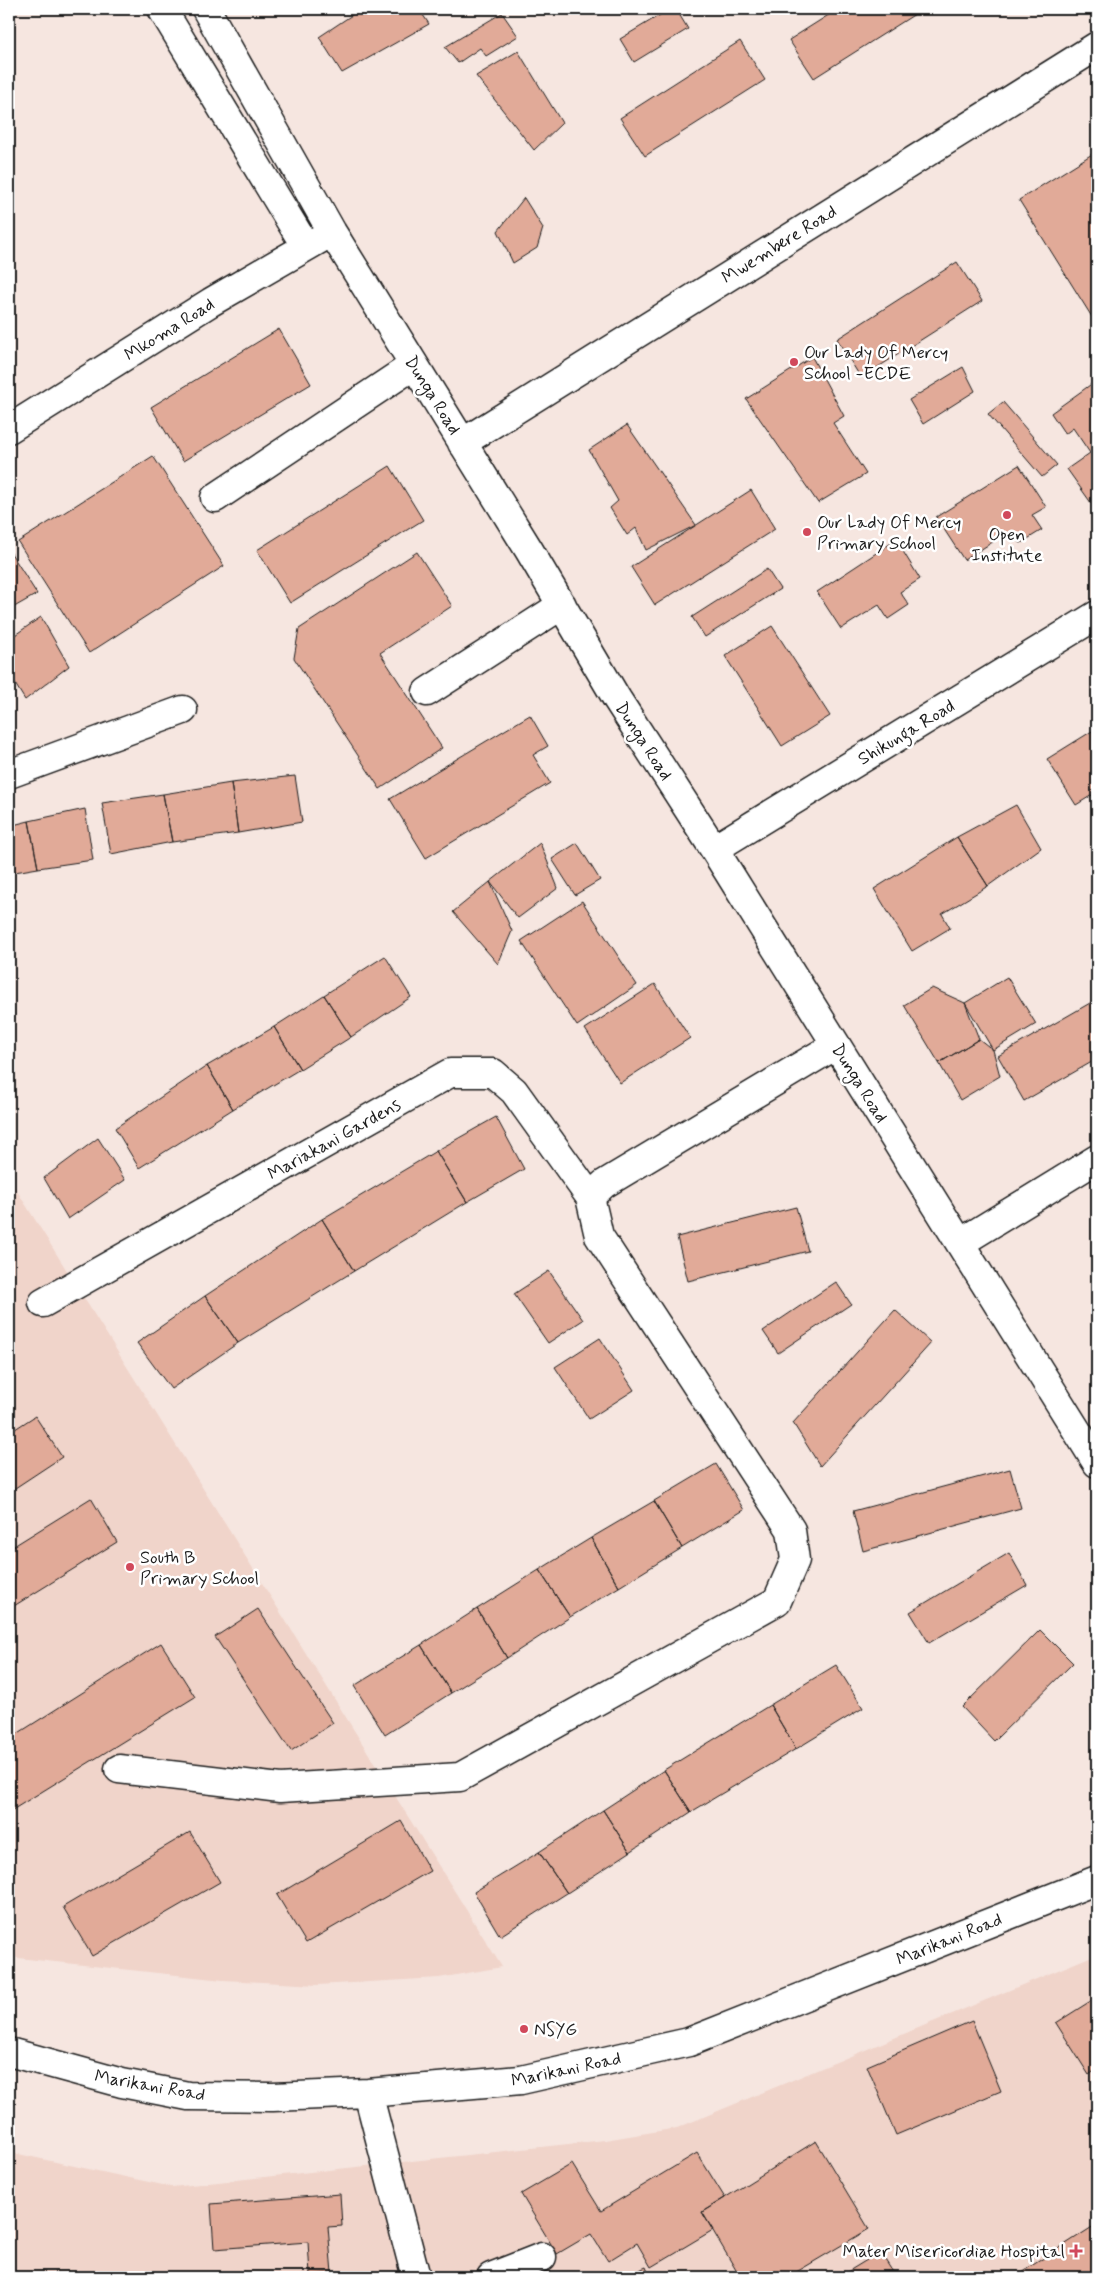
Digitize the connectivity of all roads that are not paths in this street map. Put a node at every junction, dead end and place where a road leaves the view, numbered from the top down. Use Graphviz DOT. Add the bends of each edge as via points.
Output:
graph roads {
  1 [pos="162,9"];
  2 [pos="206,9"];
  3 [pos="1097,46"];
  4 [pos="332,232"];
  5 [pos="306,247"];
  6 [pos="414,366"];
  7 [pos="9,429"];
  8 [pos="462,443"];
  9 [pos="215,498"];
  10 [pos="562,605"];
  11 [pos="1097,615"];
  12 [pos="428,692"];
  13 [pos="183,710"];
  14 [pos="9,774"];
  15 [pos="714,849"];
  16 [pos="836,1045"];
  17 [pos="1097,1159"];
  18 [pos="590,1197"];
  19 [pos="960,1243"];
  20 [pos="43,1302"];
  21 [pos="1097,1463"];
  22 [pos="119,1769"];
  23 [pos="1097,1880"];
  24 [pos="9,2052"];
  25 [pos="368,2093"];
  26 [pos="542,2257"];
  27 [pos="416,2277"];
  28 [pos="491,2277"];
  1 -- 5 [label="street"];
  2 -- 4 [label="street, Dunga Road"];
  3 -- 8 [label="street, Mwembere Road"];
  4 -- 5 [label="street, Mkoma Road"];
  4 -- 6 [label="street, Dunga Road"];
  5 -- 7 [label="street, Mkoma Road" via="211,302"];
  6 -- 8 [label="street, Dunga Road"];
  6 -- 9 [label="street"];
  8 -- 10 [label="street, Dunga Road"];
  10 -- 12 [label="street"];
  10 -- 15 [label="street, Dunga Road"];
  11 -- 15 [label="street, Shikunga Road"];
  13 -- 14 [label="street"];
  15 -- 16 [label="street, Dunga Road"];
  16 -- 18 [label="street" via="604,1184"];
  16 -- 19 [label="street, Dunga Road"];
  17 -- 19 [label="street"];
  18 -- 20 [label="street, Mariakani Gardens" via="514,1091 493,1073 450,1073"];
  18 -- 22 [label="street" via="599,1236 791,1530 795,1560 777,1601 460,1777 280,1788"];
  19 -- 21 [label="street, Dunga Road"];
  23 -- 25 [label="street, Marikani Road" via="689,2042 521,2080"];
  24 -- 25 [label="street, Marikani Road" via="122,2083 188,2096"];
  25 -- 27 [label="street"];
  26 -- 28 [label="street"];
}
